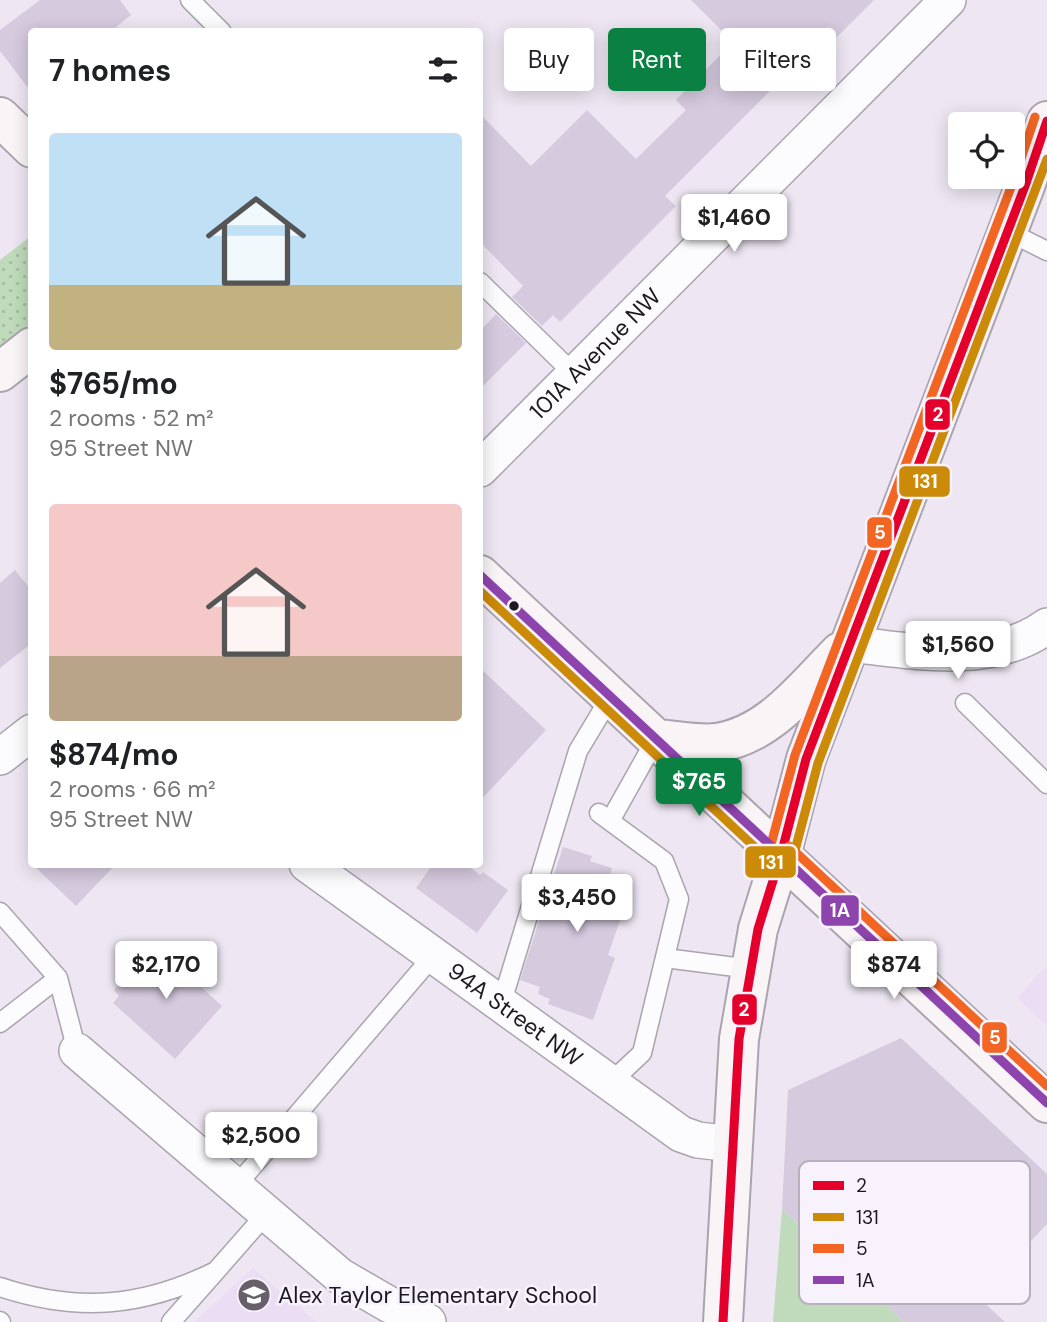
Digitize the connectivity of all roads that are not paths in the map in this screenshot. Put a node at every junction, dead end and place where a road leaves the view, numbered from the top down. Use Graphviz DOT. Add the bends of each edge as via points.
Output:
graph roads {
  1 [pos="190,0"];
  2 [pos="948,0"];
  3 [pos="218,28"];
  4 [pos="0,117"];
  5 [pos="1047,121"];
  6 [pos="28,145"];
  7 [pos="1036,191"];
  8 [pos="1007,231"];
  9 [pos="1047,251"];
  10 [pos="483,285"];
  11 [pos="28,350"];
  12 [pos="0,372"];
  13 [pos="574,374"];
  14 [pos="483,466"];
  15 [pos="483,578"];
  16 [pos="1047,626"];
  17 [pos="849,643"];
  18 [pos="611,696"];
  19 [pos="965,703"];
  20 [pos="28,735"];
  21 [pos="656,739"];
  22 [pos="0,757"];
  23 [pos="1047,784"];
  24 [pos="781,856"];
  25 [pos="312,868"];
  26 [pos="0,912"];
  27 [pos="433,956"];
  28 [pos="665,958"];
  29 [pos="751,970"];
  30 [pos="58,978"];
  31 [pos="502,1005"];
  32 [pos="0,1023"];
  33 [pos="77,1051"];
  34 [pos="610,1083"];
  35 [pos="1047,1102"];
  36 [pos="732,1144"];
  37 [pos="235,1187"];
  38 [pos="266,1214"];
  39 [pos="216,1271"];
  40 [pos="0,1287"];
  41 [pos="171,1322"];
  42 [pos="428,1322"];
  43 [pos="723,1322"];
  1 -- 3 [label="lane"];
  2 -- 13 [label="street, 101A Avenue NW"];
  4 -- 6 [label="main road"];
  5 -- 7 [label="main road"];
  7 -- 8 [label="main road"];
  8 -- 9 [label="lane"];
  8 -- 17 [label="main road"];
  10 -- 13 [label="lane"];
  11 -- 12 [label="main road"];
  13 -- 14 [label="street, 101A Avenue NW"];
  15 -- 18 [label="main road"];
  16 -- 17 [label="street" via="1033,637 1007,646 971,652"];
  17 -- 21 [label="main road" via="771,721 744,736 714,743"];
  17 -- 24 [label="main road" via="806,759"];
  18 -- 21 [label="main road"];
  18 -- 31 [label="lane" via="578,751"];
  19 -- 23 [label="lane"];
  20 -- 22 [label="street"];
  21 -- 24 [label="main road"];
  21 -- 28 [label="lane" via="605,817 664,861 679,899"];
  24 -- 29 [label="main road" via="758,929"];
  24 -- 35 [label="main road"];
  25 -- 27 [label="street, 94A Street NW"];
  26 -- 30 [label="lane"];
  27 -- 31 [label="street, 94A Street NW"];
  27 -- 37 [label="lane"];
  28 -- 29 [label="lane"];
  28 -- 34 [label="lane" via="642,1053"];
  29 -- 36 [label="main road" via="739,1039"];
  30 -- 32 [label="lane"];
  30 -- 33 [label="lane"];
  31 -- 34 [label="street, 94A Street NW"];
  33 -- 37 [label="street"];
  34 -- 36 [label="street, 94A Street NW" via="681,1134"];
  36 -- 43 [label="main road"];
  37 -- 38 [label="street"];
  38 -- 39 [label="lane"];
  38 -- 42 [label="street" via="340,1276"];
  39 -- 40 [label="lane" via="144,1299 86,1304"];
  39 -- 41 [label="lane"];
}
